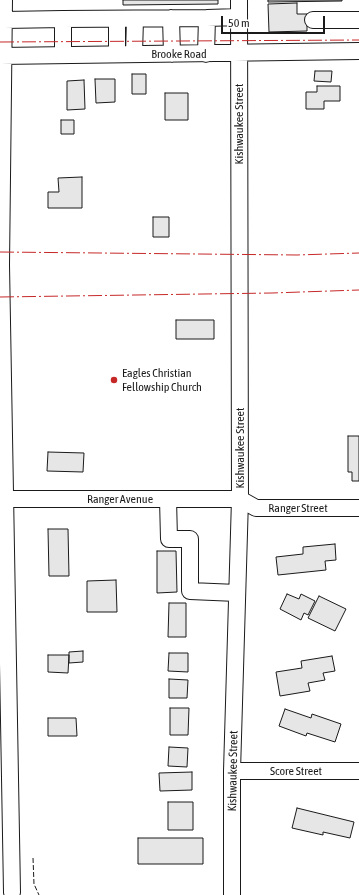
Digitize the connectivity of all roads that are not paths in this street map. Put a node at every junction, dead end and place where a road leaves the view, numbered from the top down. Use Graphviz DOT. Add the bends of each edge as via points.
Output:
graph roads {
  1 [pos="4,0"];
  2 [pos="239,0"];
  3 [pos="171,18"];
  4 [pos="207,18"];
  5 [pos="239,18"];
  6 [pos="63,19"];
  7 [pos="117,19"];
  8 [pos="134,19"];
  9 [pos="4,20"];
  10 [pos="313,20"];
  11 [pos="359,20"];
  12 [pos="359,51"];
  13 [pos="239,53"];
  14 [pos="63,54"];
  15 [pos="117,54"];
  16 [pos="134,54"];
  17 [pos="172,54"];
  18 [pos="206,54"];
  19 [pos="2,56"];
  20 [pos="0,266"];
  21 [pos="2,499"];
  22 [pos="168,499"];
  23 [pos="240,499"];
  24 [pos="359,508"];
  25 [pos="237,592"];
  26 [pos="232,771"];
  27 [pos="359,771"];
  28 [pos="0,875"];
  29 [pos="13,894"];
  30 [pos="232,895"];
  1 -- 9 [label="street"];
  2 -- 5 [label="street, Kishwaukee Street"];
  3 -- 4 [label="street"];
  3 -- 8 [label="street"];
  3 -- 17 [label="street"];
  4 -- 5 [label="street"];
  4 -- 18 [label="street"];
  5 -- 13 [label="street, Kishwaukee Street"];
  6 -- 7 [label="street"];
  6 -- 9 [label="street"];
  6 -- 14 [label="street"];
  7 -- 8 [label="street"];
  7 -- 15 [label="street"];
  8 -- 16 [label="street"];
  9 -- 19 [label="street"];
  10 -- 11 [label="street"];
  12 -- 13 [label="street, Brooke Road"];
  13 -- 18 [label="street, Brooke Road"];
  13 -- 23 [label="street, Kishwaukee Street"];
  14 -- 15 [label="street, Brooke Road"];
  14 -- 19 [label="street, Brooke Road"];
  15 -- 16 [label="street, Brooke Road"];
  16 -- 17 [label="street, Brooke Road"];
  17 -- 18 [label="street, Brooke Road"];
  19 -- 20 [label="street"];
  20 -- 21 [label="street"];
  21 -- 22 [label="street, Ranger Avenue"];
  21 -- 29 [label="street"];
  22 -- 23 [label="street, Ranger Avenue"];
  22 -- 25 [label="street" via="169,539 190,539 190,591"];
  23 -- 24 [label="street, Ranger Street" via="256,508"];
  23 -- 25 [label="street, Kishwaukee Street"];
  25 -- 26 [label="street, Kishwaukee Street"];
  26 -- 27 [label="street, Score Street"];
  26 -- 30 [label="street, Kishwaukee Street"];
  28 -- 29 [label="street"];
}
